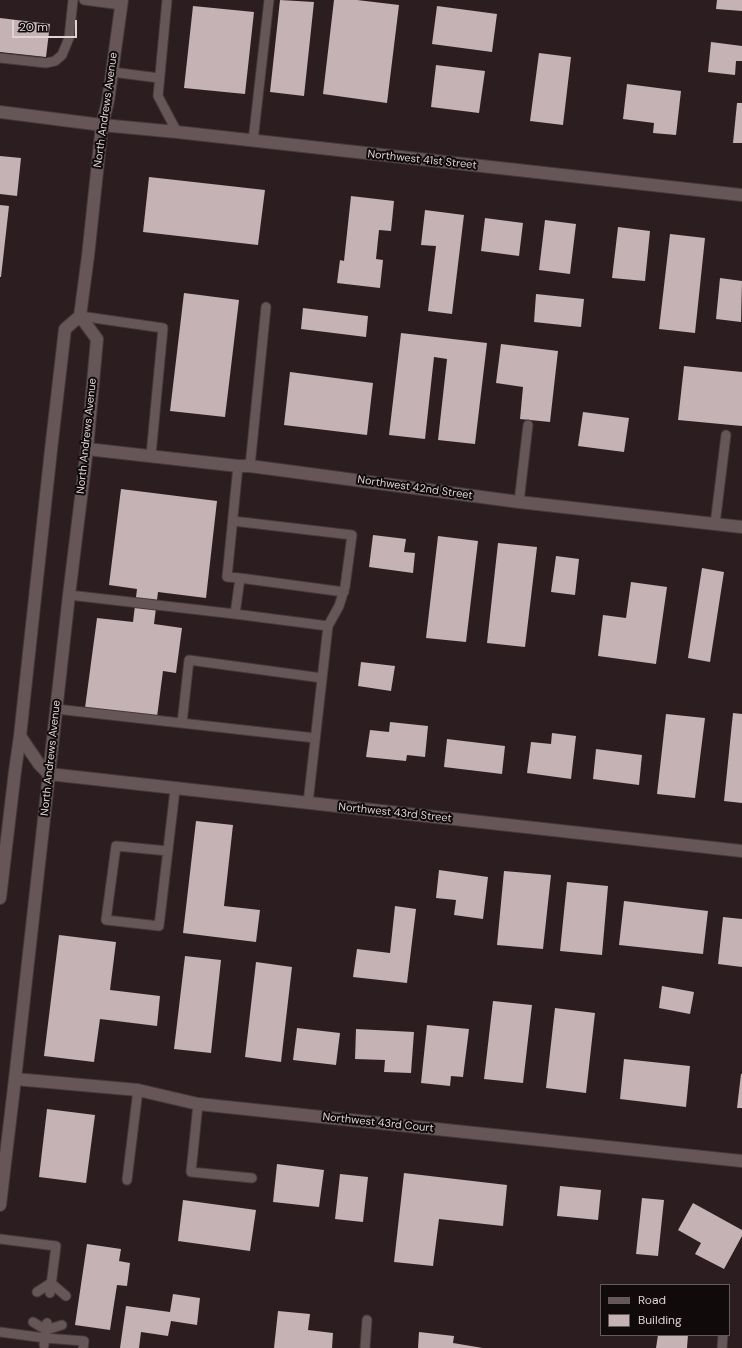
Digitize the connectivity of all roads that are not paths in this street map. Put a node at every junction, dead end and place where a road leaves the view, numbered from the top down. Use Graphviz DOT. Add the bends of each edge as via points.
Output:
graph roads {
  1 [pos="73,0"];
  2 [pos="84,0"];
  3 [pos="167,0"];
  4 [pos="269,0"];
  5 [pos="121,2"];
  6 [pos="0,58"];
  7 [pos="112,72"];
  8 [pos="159,78"];
  9 [pos="0,112"];
  10 [pos="102,125"];
  11 [pos="177,132"];
  12 [pos="253,141"];
  13 [pos="742,195"];
  14 [pos="266,307"];
  15 [pos="80,316"];
  16 [pos="528,425"];
  17 [pos="726,435"];
  18 [pos="87,449"];
  19 [pos="151,455"];
  20 [pos="244,466"];
  21 [pos="519,502"];
  22 [pos="233,521"];
  23 [pos="715,524"];
  24 [pos="742,527"];
  25 [pos="240,578"];
  26 [pos="344,592"];
  27 [pos="69,595"];
  28 [pos="235,614"];
  29 [pos="328,626"];
  30 [pos="322,678"];
  31 [pos="56,709"];
  32 [pos="182,723"];
  33 [pos="20,736"];
  34 [pos="315,738"];
  35 [pos="49,774"];
  36 [pos="175,788"];
  37 [pos="308,803"];
  38 [pos="168,851"];
  39 [pos="742,851"];
  40 [pos="0,898"];
  41 [pos="15,1079"];
  42 [pos="138,1090"];
  43 [pos="198,1104"];
  44 [pos="742,1161"];
  45 [pos="252,1178"];
  46 [pos="127,1180"];
  47 [pos="0,1204"];
  48 [pos="0,1239"];
  49 [pos="51,1283"];
  50 [pos="37,1292"];
  51 [pos="50,1293"];
  52 [pos="66,1296"];
  53 [pos="367,1320"];
  54 [pos="33,1322"];
  55 [pos="62,1325"];
  56 [pos="0,1332"];
  57 [pos="45,1334"];
  58 [pos="723,1336"];
  59 [pos="83,1348"];
  60 [pos="365,1348"];
  61 [pos="722,1348"];
  1 -- 6 [label="lane" via="69,38 62,55 55,61 46,63"];
  2 -- 5 [label="lane"];
  3 -- 8 [label="lane"];
  4 -- 12 [label="lane"];
  5 -- 7 [label="street, North Andrews Avenue"];
  7 -- 8 [label="lane"];
  7 -- 10 [label="street, North Andrews Avenue"];
  8 -- 11 [label="lane" via="158,96"];
  9 -- 10 [label="street, Northwest 41st Street"];
  10 -- 11 [label="street, Northwest 41st Street"];
  10 -- 15 [label="street, North Andrews Avenue"];
  11 -- 12 [label="street, Northwest 41st Street"];
  12 -- 13 [label="street, Northwest 41st Street"];
  14 -- 20 [label="lane"];
  15 -- 18 [label="street, North Andrews Avenue" via="97,339"];
  15 -- 19 [label="lane" via="163,328"];
  15 -- 33 [label="street" via="65,329"];
  16 -- 21 [label="lane"];
  17 -- 23 [label="lane"];
  18 -- 19 [label="street, Northwest 42nd Street"];
  18 -- 27 [label="street, North Andrews Avenue"];
  19 -- 20 [label="street, Northwest 42nd Street"];
  20 -- 21 [label="street, Northwest 42nd Street"];
  20 -- 22 [label="lane"];
  21 -- 23 [label="street, Northwest 42nd Street"];
  22 -- 25 [label="lane" via="227,577"];
  22 -- 26 [label="lane" via="352,535"];
  23 -- 24 [label="street, Northwest 42nd Street"];
  25 -- 26 [label="lane"];
  25 -- 28 [label="lane"];
  26 -- 29 [label="lane"];
  27 -- 28 [label="lane"];
  27 -- 31 [label="street, North Andrews Avenue"];
  28 -- 29 [label="lane"];
  29 -- 30 [label="lane"];
  30 -- 32 [label="lane" via="189,660"];
  30 -- 34 [label="lane"];
  31 -- 32 [label="lane"];
  31 -- 35 [label="street, North Andrews Avenue"];
  32 -- 34 [label="lane"];
  33 -- 35 [label="street"];
  33 -- 40 [label="street"];
  34 -- 37 [label="lane"];
  35 -- 36 [label="street, Northwest 43rd Street"];
  35 -- 41 [label="street, North Andrews Avenue"];
  36 -- 37 [label="street, Northwest 43rd Street"];
  36 -- 38 [label="lane"];
  37 -- 39 [label="street, Northwest 43rd Street"];
  38 -- 38 [label="lane" via="159,926 106,920 116,846"];
  41 -- 42 [label="street, Northwest 43rd Court"];
  41 -- 47 [label="street, North Andrews Avenue"];
  42 -- 43 [label="street, Northwest 43rd Court"];
  42 -- 46 [label="lane"];
  43 -- 44 [label="street, Northwest 43rd Court"];
  43 -- 45 [label="lane" via="191,1172"];
  48 -- 49 [label="lane" via="56,1246"];
  49 -- 50 [label="lane"];
  49 -- 51 [label="lane"];
  49 -- 52 [label="lane"];
  53 -- 60 [label="lane"];
  54 -- 57 [label="lane"];
  55 -- 57 [label="lane"];
  56 -- 57 [label="lane"];
  57 -- 59 [label="lane" via="64,1343 84,1341"];
  58 -- 61 [label="lane"];
}
